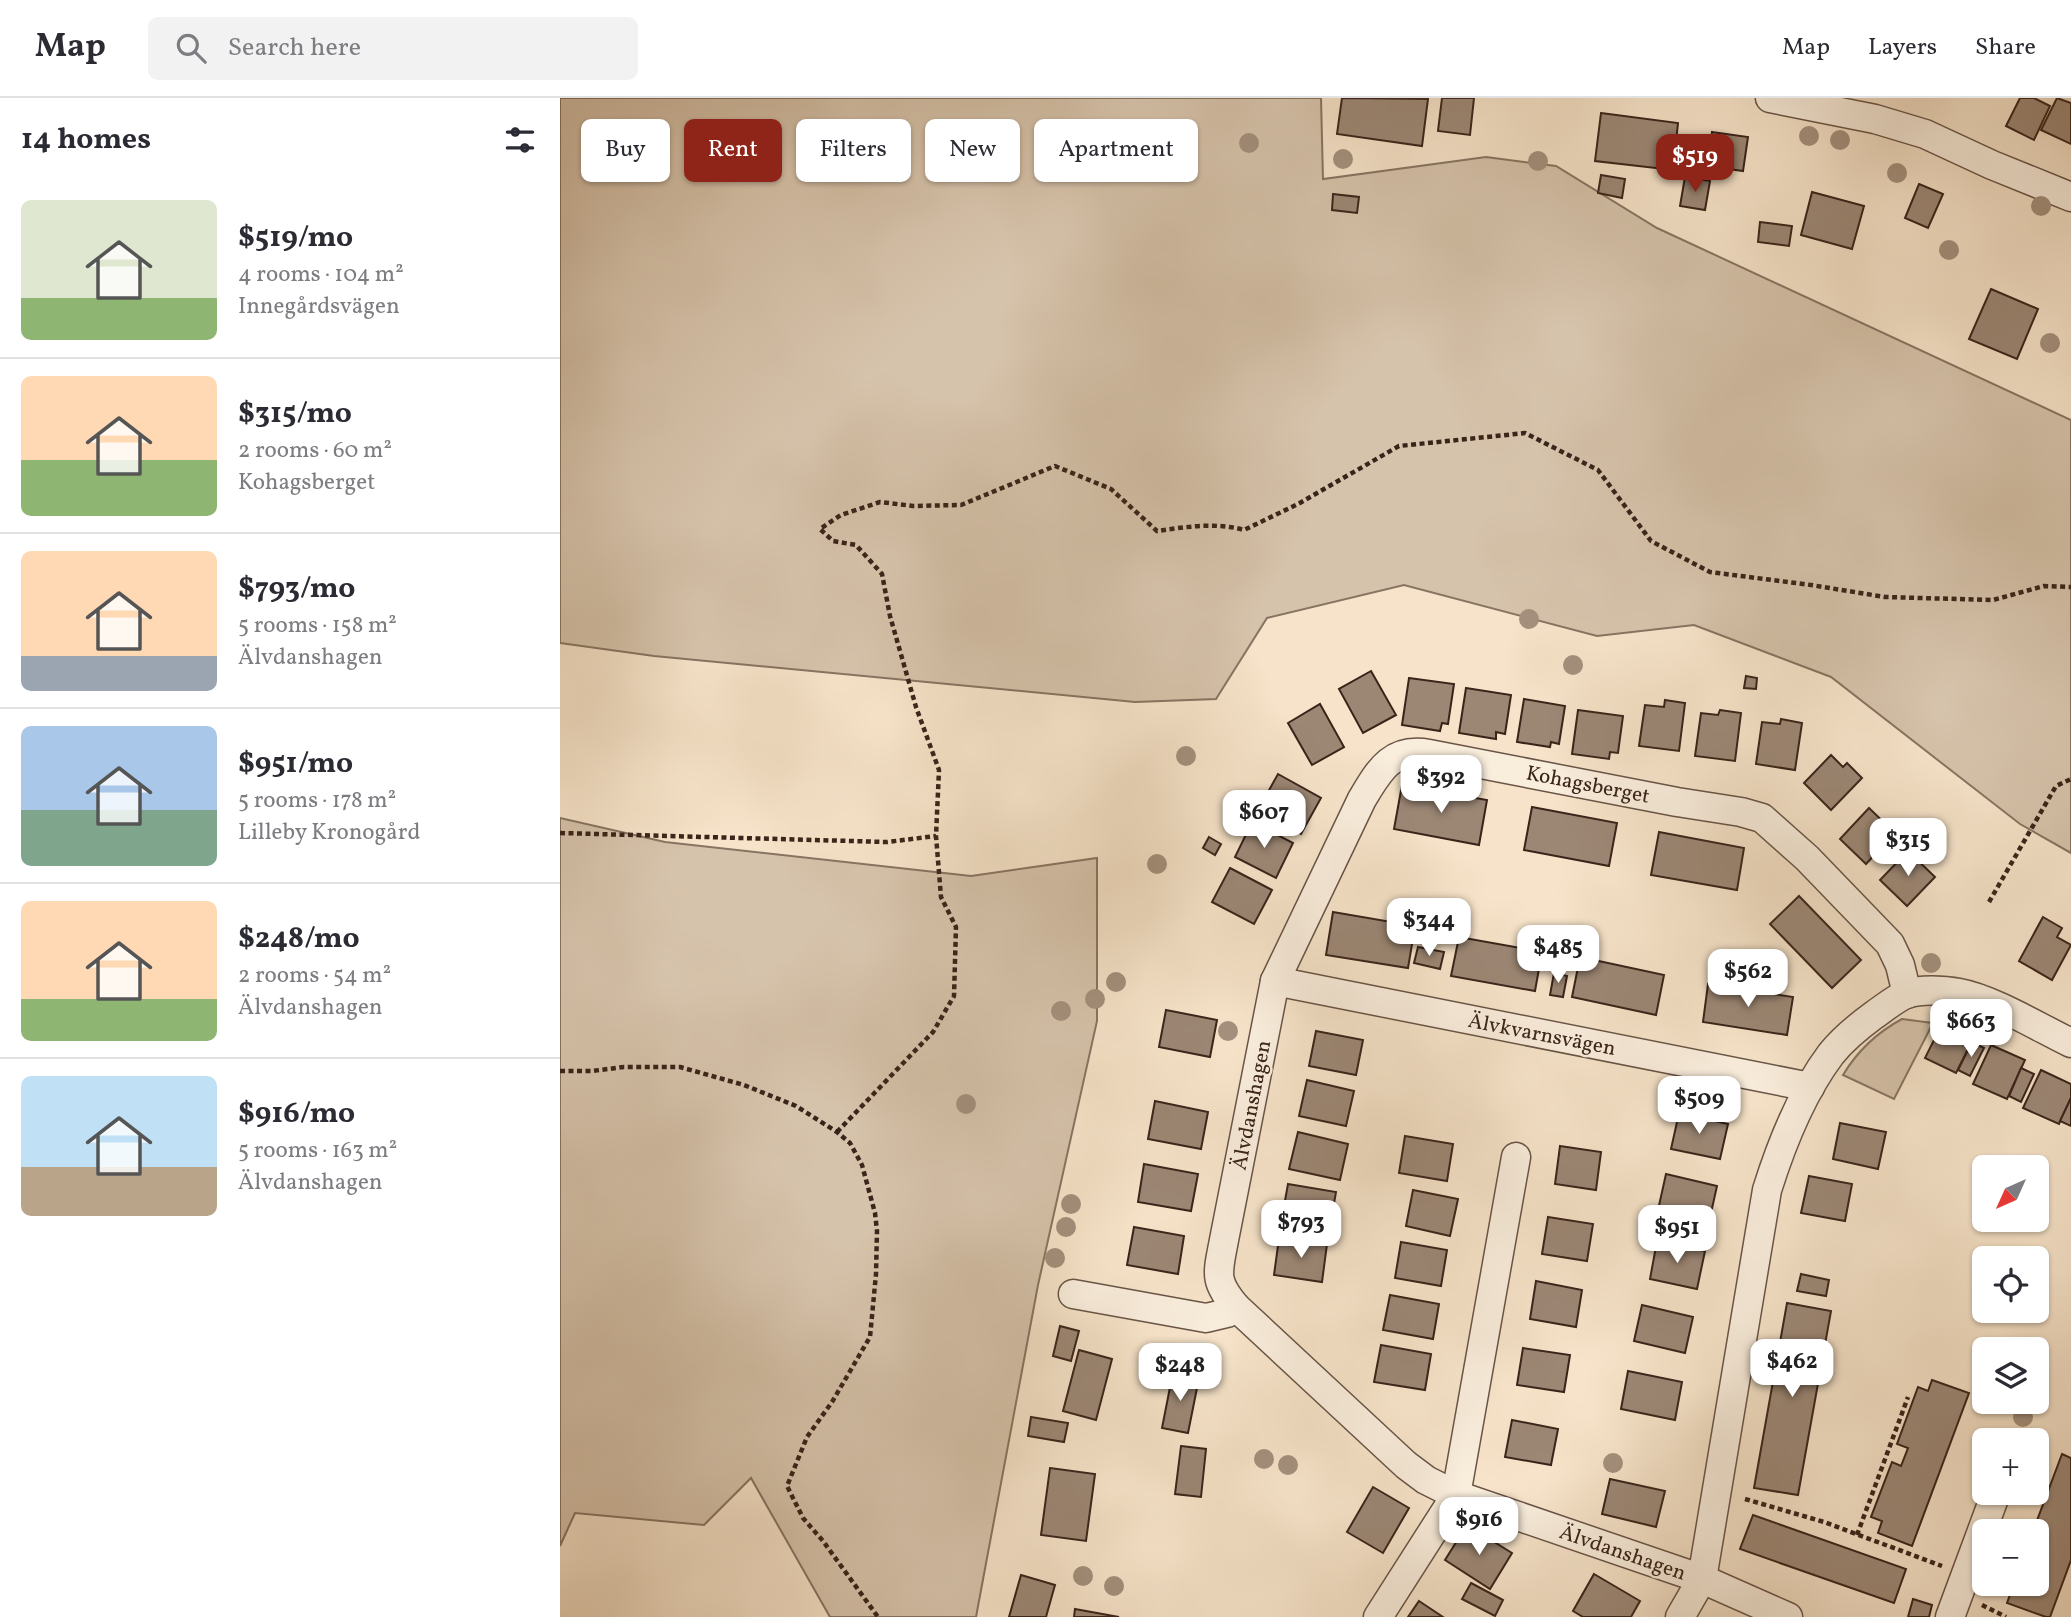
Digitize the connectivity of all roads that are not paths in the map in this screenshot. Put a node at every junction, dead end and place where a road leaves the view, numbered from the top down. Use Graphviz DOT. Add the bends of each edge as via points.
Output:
graph roads {
  1 [pos="1770,98"];
  2 [pos="2071,197"];
  3 [pos="1275,981"];
  4 [pos="1907,994"];
  5 [pos="2071,1044"];
  6 [pos="1810,1087"];
  7 [pos="1516,1157"];
  8 [pos="1073,1294"];
  9 [pos="1236,1307"];
  10 [pos="1455,1495"];
  11 [pos="1992,1505"];
  12 [pos="1702,1578"];
  13 [pos="1378,1617"];
  14 [pos="1680,1617"];
  15 [pos="1788,1617"];
  16 [pos="1950,1617"];
  1 -- 2 [label="street" via="1925,134"];
  3 -- 4 [label="street, Kohagsberget" via="1377,775 1391,760 1422,752 1762,818 1891,944"];
  3 -- 6 [label="street, Älvkvarnsvägen"];
  3 -- 9 [label="street, Älvdanshagen" via="1218,1275 1222,1291"];
  4 -- 5 [label="street" via="1960,993"];
  4 -- 6 [label="street" via="1856,1028 1832,1053"];
  6 -- 12 [label="street" via="1767,1189"];
  7 -- 10 [label="street"];
  8 -- 9 [label="street" via="1206,1318"];
  9 -- 10 [label="street, Älvdanshagen" via="1406,1465"];
  10 -- 12 [label="street, Älvdanshagen"];
  10 -- 13 [label="street"];
  11 -- 16 [label="street"];
  12 -- 14 [label="street"];
  12 -- 15 [label="street, Älvdanshagen"];
}
